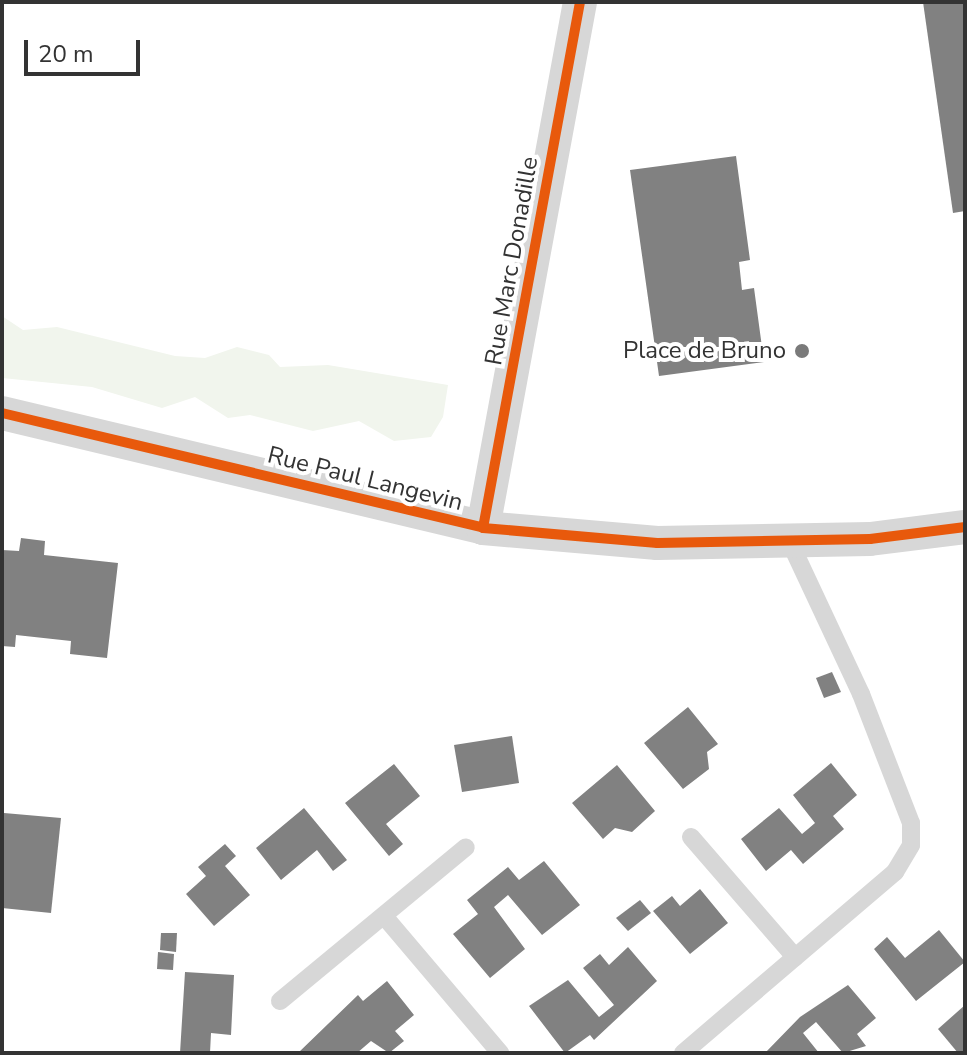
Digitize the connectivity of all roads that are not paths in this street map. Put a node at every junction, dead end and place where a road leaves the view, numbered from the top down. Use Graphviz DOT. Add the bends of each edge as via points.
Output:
graph roads {
  1 [pos="580,2"];
  2 [pos="2,413"];
  3 [pos="965,527"];
  4 [pos="483,528"];
  5 [pos="789,540"];
  6 [pos="691,837"];
  7 [pos="466,847"];
  8 [pos="384,916"];
  9 [pos="795,957"];
  10 [pos="280,1001"];
  11 [pos="500,1053"];
  12 [pos="683,1053"];
  1 -- 4 [label="street, Rue Marc Donadille"];
  2 -- 4 [label="street, Rue Paul Langevin"];
  3 -- 5 [label="street, Rue Paul Langevin"];
  4 -- 5 [label="street, Rue Paul Langevin" via="657,543"];
  5 -- 9 [label="lane" via="861,694 911,823 911,845 895,872"];
  6 -- 9 [label="lane"];
  7 -- 8 [label="lane"];
  8 -- 10 [label="lane"];
  8 -- 11 [label="lane"];
  9 -- 12 [label="lane"];
}
